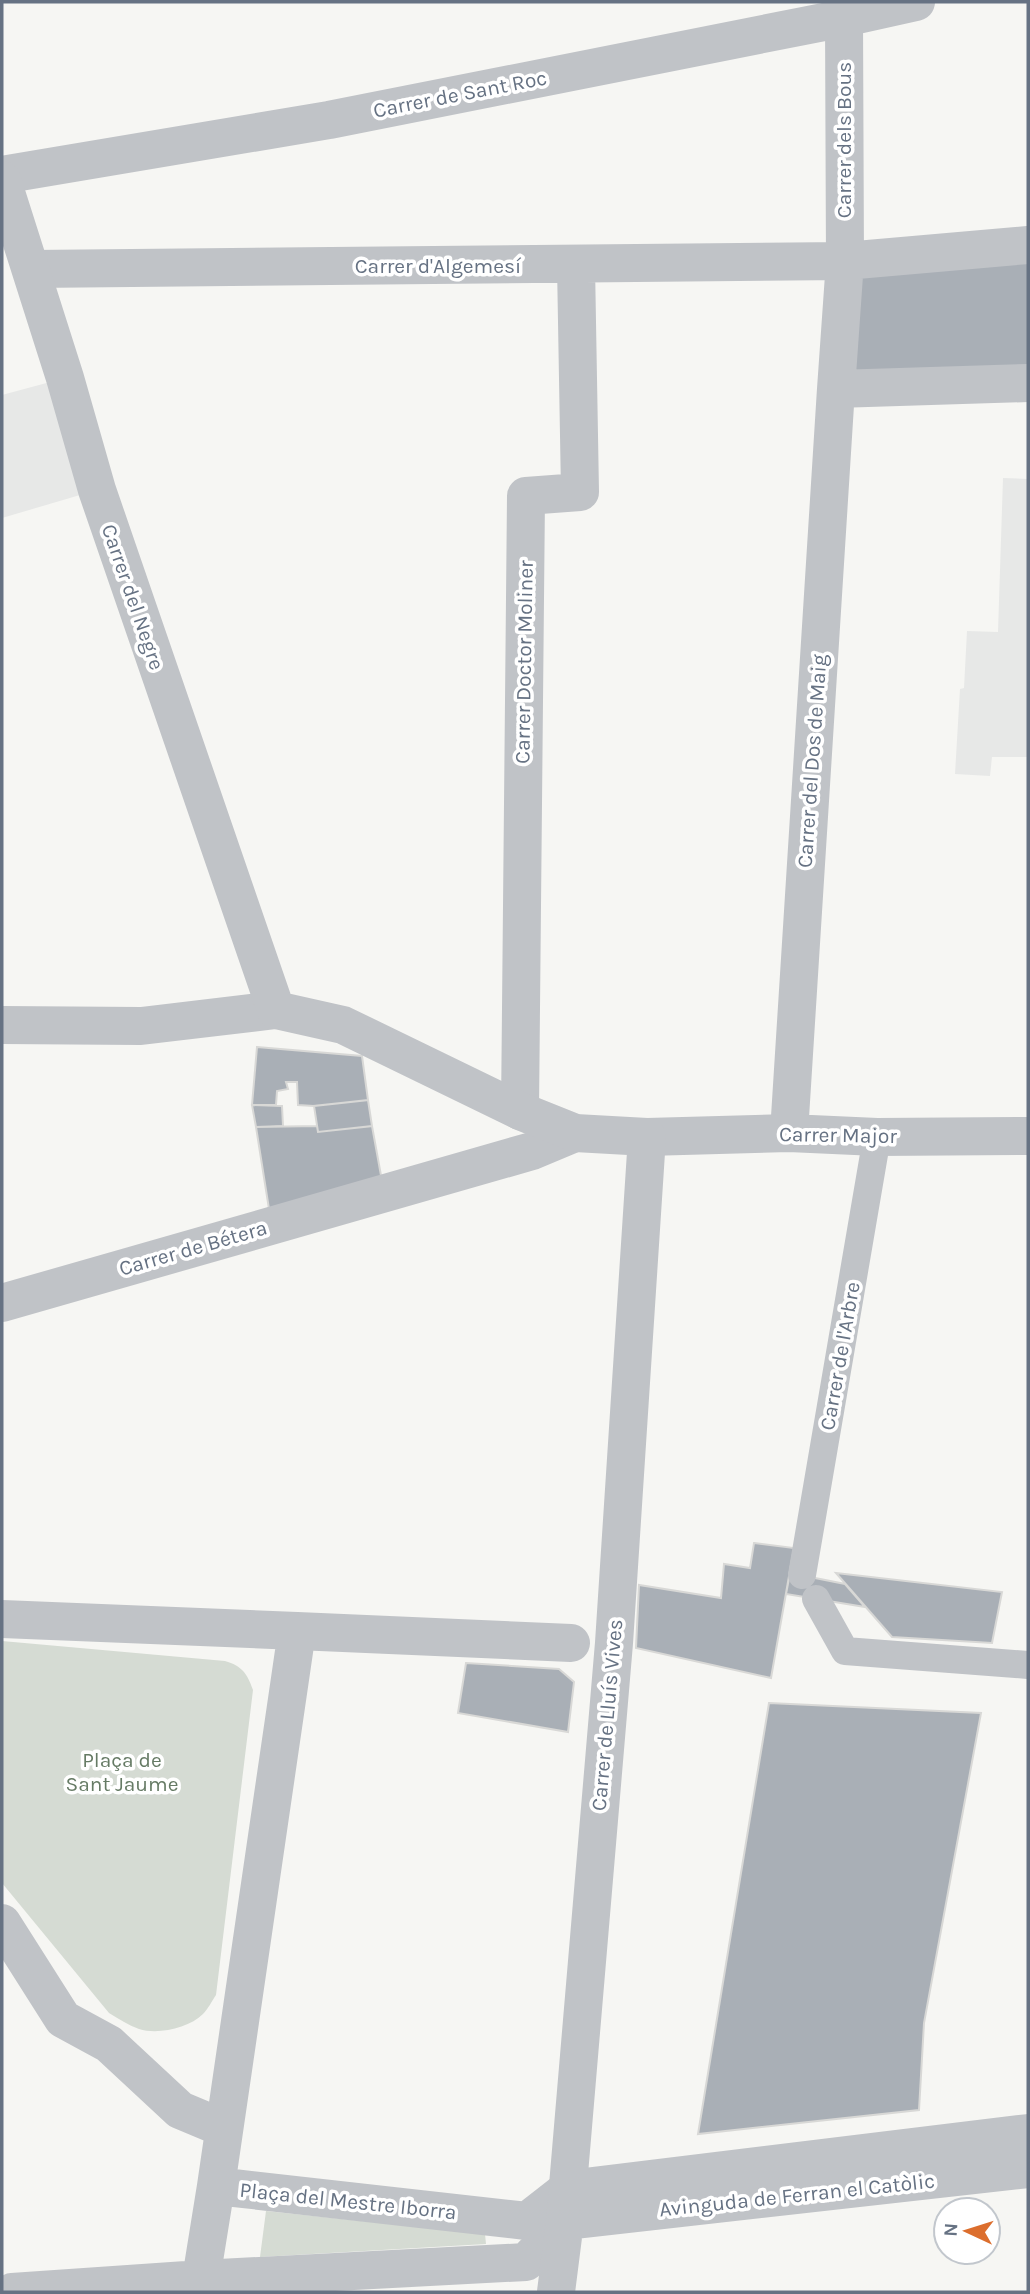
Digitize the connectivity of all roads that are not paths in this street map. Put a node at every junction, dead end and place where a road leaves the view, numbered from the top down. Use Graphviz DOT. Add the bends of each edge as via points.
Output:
graph roads {
  1 [pos="916,2"];
  2 [pos="842,10"];
  3 [pos="2,178"];
  4 [pos="1028,245"];
  5 [pos="845,261"];
  6 [pos="576,265"];
  7 [pos="32,269"];
  8 [pos="1028,383"];
  9 [pos="836,389"];
  10 [pos="276,1010"];
  11 [pos="2,1025"];
  12 [pos="520,1111"];
  13 [pos="575,1133"];
  14 [pos="789,1133"];
  15 [pos="1028,1136"];
  16 [pos="647,1137"];
  17 [pos="877,1137"];
  18 [pos="2,1303"];
  19 [pos="2,1619"];
  20 [pos="297,1631"];
  21 [pos="571,1643"];
  22 [pos="614,1643"];
  23 [pos="1028,1665"];
  24 [pos="2,1923"];
  25 [pos="223,2128"];
  26 [pos="1028,2133"];
  27 [pos="1028,2169"];
  28 [pos="216,2186"];
  29 [pos="566,2205"];
  30 [pos="200,2286"];
  31 [pos="12,2292"];
  32 [pos="556,2292"];
  1 -- 2 [label="street, Carrer de Sant Roc"];
  2 -- 3 [label="street, Carrer de Sant Roc" via="329,120"];
  2 -- 5 [label="street, Carrer dels Bous"];
  3 -- 7 [label="street, Carrer del Negre"];
  4 -- 5 [label="street, Carrer d'Algemesí"];
  5 -- 6 [label="street, Carrer d'Algemesí"];
  5 -- 9 [label="street, Carrer dels Bous"];
  6 -- 7 [label="street, Carrer d'Algemesí"];
  6 -- 12 [label="street, Carrer Doctor Moliner" via="580,492 526,496"];
  7 -- 10 [label="street, Carrer del Negre" via="97,490"];
  8 -- 9 [label="street"];
  9 -- 14 [label="street, Carrer del Dos de Maig"];
  10 -- 11 [label="street" via="141,1026"];
  10 -- 12 [label="street" via="343,1025"];
  12 -- 13 [label="street"];
  13 -- 16 [label="street, Carrer Major"];
  13 -- 18 [label="street, Carrer de Bétera" via="531,1151"];
  14 -- 16 [label="street, Carrer Major"];
  14 -- 17 [label="street, Carrer Major"];
  15 -- 17 [label="street, Carrer Major"];
  16 -- 22 [label="street, Carrer de Lluís Vives"];
  17 -- 23 [label="street, Carrer de l'Arbre" via="809,1587 845,1651"];
  19 -- 20 [label="street"];
  20 -- 21 [label="street"];
  20 -- 25 [label="street"];
  21 -- 22 [label="street"];
  22 -- 29 [label="street, Carrer de Lluís Vives"];
  24 -- 25 [label="street" via="63,2019 108,2043 180,2110"];
  25 -- 28 [label="street"];
  26 -- 29 [label="street, Avinguda de Ferran el Catòlic"];
  27 -- 29 [label="street, Avinguda de Ferran el Catòlic"];
  28 -- 29 [label="street, Plaça del Mestre Iborra" via="527,2221"];
  28 -- 30 [label="street, Plaça del Mestre Iborra"];
  29 -- 30 [label="street" via="527,2262"];
  29 -- 32 [label="street, Carrer de Lluís Vives"];
  30 -- 31 [label="street"];
}
